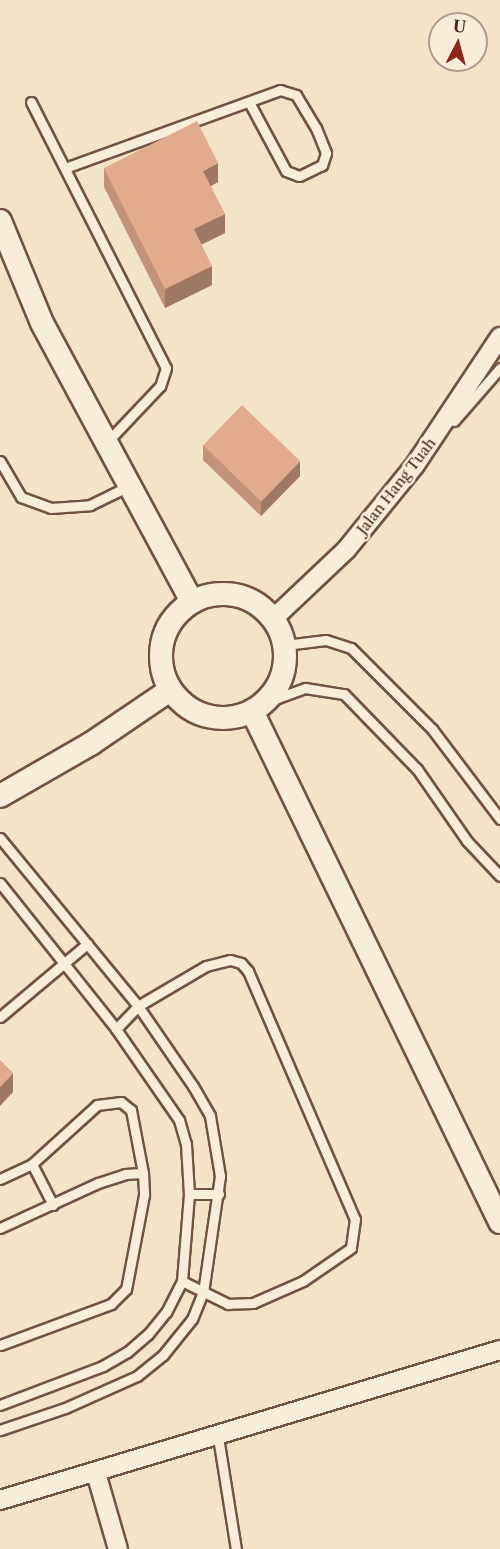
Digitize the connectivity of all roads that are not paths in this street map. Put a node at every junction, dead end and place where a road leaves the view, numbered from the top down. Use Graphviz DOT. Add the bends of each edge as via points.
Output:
graph roads {
  1 [pos="31,102"];
  2 [pos="250,104"];
  3 [pos="65,168"];
  4 [pos="0,221"];
  5 [pos="500,337"];
  6 [pos="500,368"];
  7 [pos="107,442"];
  8 [pos="0,461"];
  9 [pos="415,465"];
  10 [pos="129,486"];
  11 [pos="192,602"];
  12 [pos="273,619"];
  13 [pos="285,645"];
  14 [pos="170,690"];
  15 [pos="258,707"];
  16 [pos="0,796"];
  17 [pos="500,819"];
  18 [pos="0,838"];
  19 [pos="500,876"];
  20 [pos="0,883"];
  21 [pos="87,944"];
  22 [pos="62,961"];
  23 [pos="138,1006"];
  24 [pos="0,1017"];
  25 [pos="116,1029"];
  26 [pos="32,1164"];
  27 [pos="144,1173"];
  28 [pos="0,1179"];
  29 [pos="189,1194"];
  30 [pos="219,1194"];
  31 [pos="53,1205"];
  32 [pos="500,1222"];
  33 [pos="0,1228"];
  34 [pos="182,1281"];
  35 [pos="203,1292"];
  36 [pos="0,1345"];
  37 [pos="500,1350"];
  38 [pos="0,1405"];
  39 [pos="0,1430"];
  40 [pos="218,1437"];
  41 [pos="96,1473"];
  42 [pos="0,1500"];
  43 [pos="118,1549"];
  44 [pos="236,1549"];
  1 -- 3 [label="lane"];
  2 -- 2 [label="lane" via="280,90 296,95 323,144 326,159 322,165 299,176 286,171"];
  2 -- 3 [label="lane"];
  3 -- 7 [label="lane" via="166,368 160,386"];
  4 -- 7 [label="street" via="42,323"];
  5 -- 9 [label="street, Jalan Hang Tuah"];
  6 -- 9 [label="lane"];
  7 -- 10 [label="street"];
  8 -- 10 [label="lane" via="21,497 51,508 90,506"];
  9 -- 12 [label="street, Jalan Hang Tuah" via="346,550"];
  10 -- 11 [label="street"];
  11 -- 12 [label="street" via="208,595 236,596 260,606"];
  11 -- 14 [label="street" via="178,612 162,642 160,658"];
  12 -- 13 [label="street"];
  13 -- 15 [label="street" via="285,667 278,687"];
  13 -- 17 [label="lane" via="326,640 351,648 432,729"];
  14 -- 15 [label="street" via="198,714 235,718"];
  14 -- 16 [label="street" via="92,743"];
  15 -- 19 [label="lane" via="305,688 344,694 417,769 467,841"];
  15 -- 32 [label="street"];
  18 -- 21 [label="lane"];
  20 -- 22 [label="lane"];
  21 -- 22 [label="lane"];
  21 -- 23 [label="lane"];
  22 -- 24 [label="lane"];
  22 -- 25 [label="lane"];
  23 -- 25 [label="lane"];
  23 -- 30 [label="lane" via="210,1116 217,1145"];
  23 -- 35 [label="lane" via="216,962 241,963 248,971 355,1219 351,1248 303,1281 253,1303 228,1304"];
  25 -- 29 [label="lane" via="179,1120 186,1144"];
  26 -- 27 [label="lane" via="98,1105 121,1102 130,1110"];
  26 -- 28 [label="lane"];
  26 -- 31 [label="lane"];
  27 -- 31 [label="lane" via="125,1174 98,1183"];
  27 -- 36 [label="lane" via="131,1271 119,1298"];
  29 -- 30 [label="lane"];
  29 -- 34 [label="lane"];
  30 -- 35 [label="lane"];
  31 -- 33 [label="lane"];
  34 -- 35 [label="lane"];
  34 -- 38 [label="lane" via="166,1311 127,1352 72,1379"];
  35 -- 39 [label="lane" via="192,1319 163,1355 137,1376 65,1408"];
  37 -- 40 [label="street"];
  40 -- 41 [label="street"];
  40 -- 44 [label="lane"];
  41 -- 42 [label="street"];
  41 -- 43 [label="street"];
}
